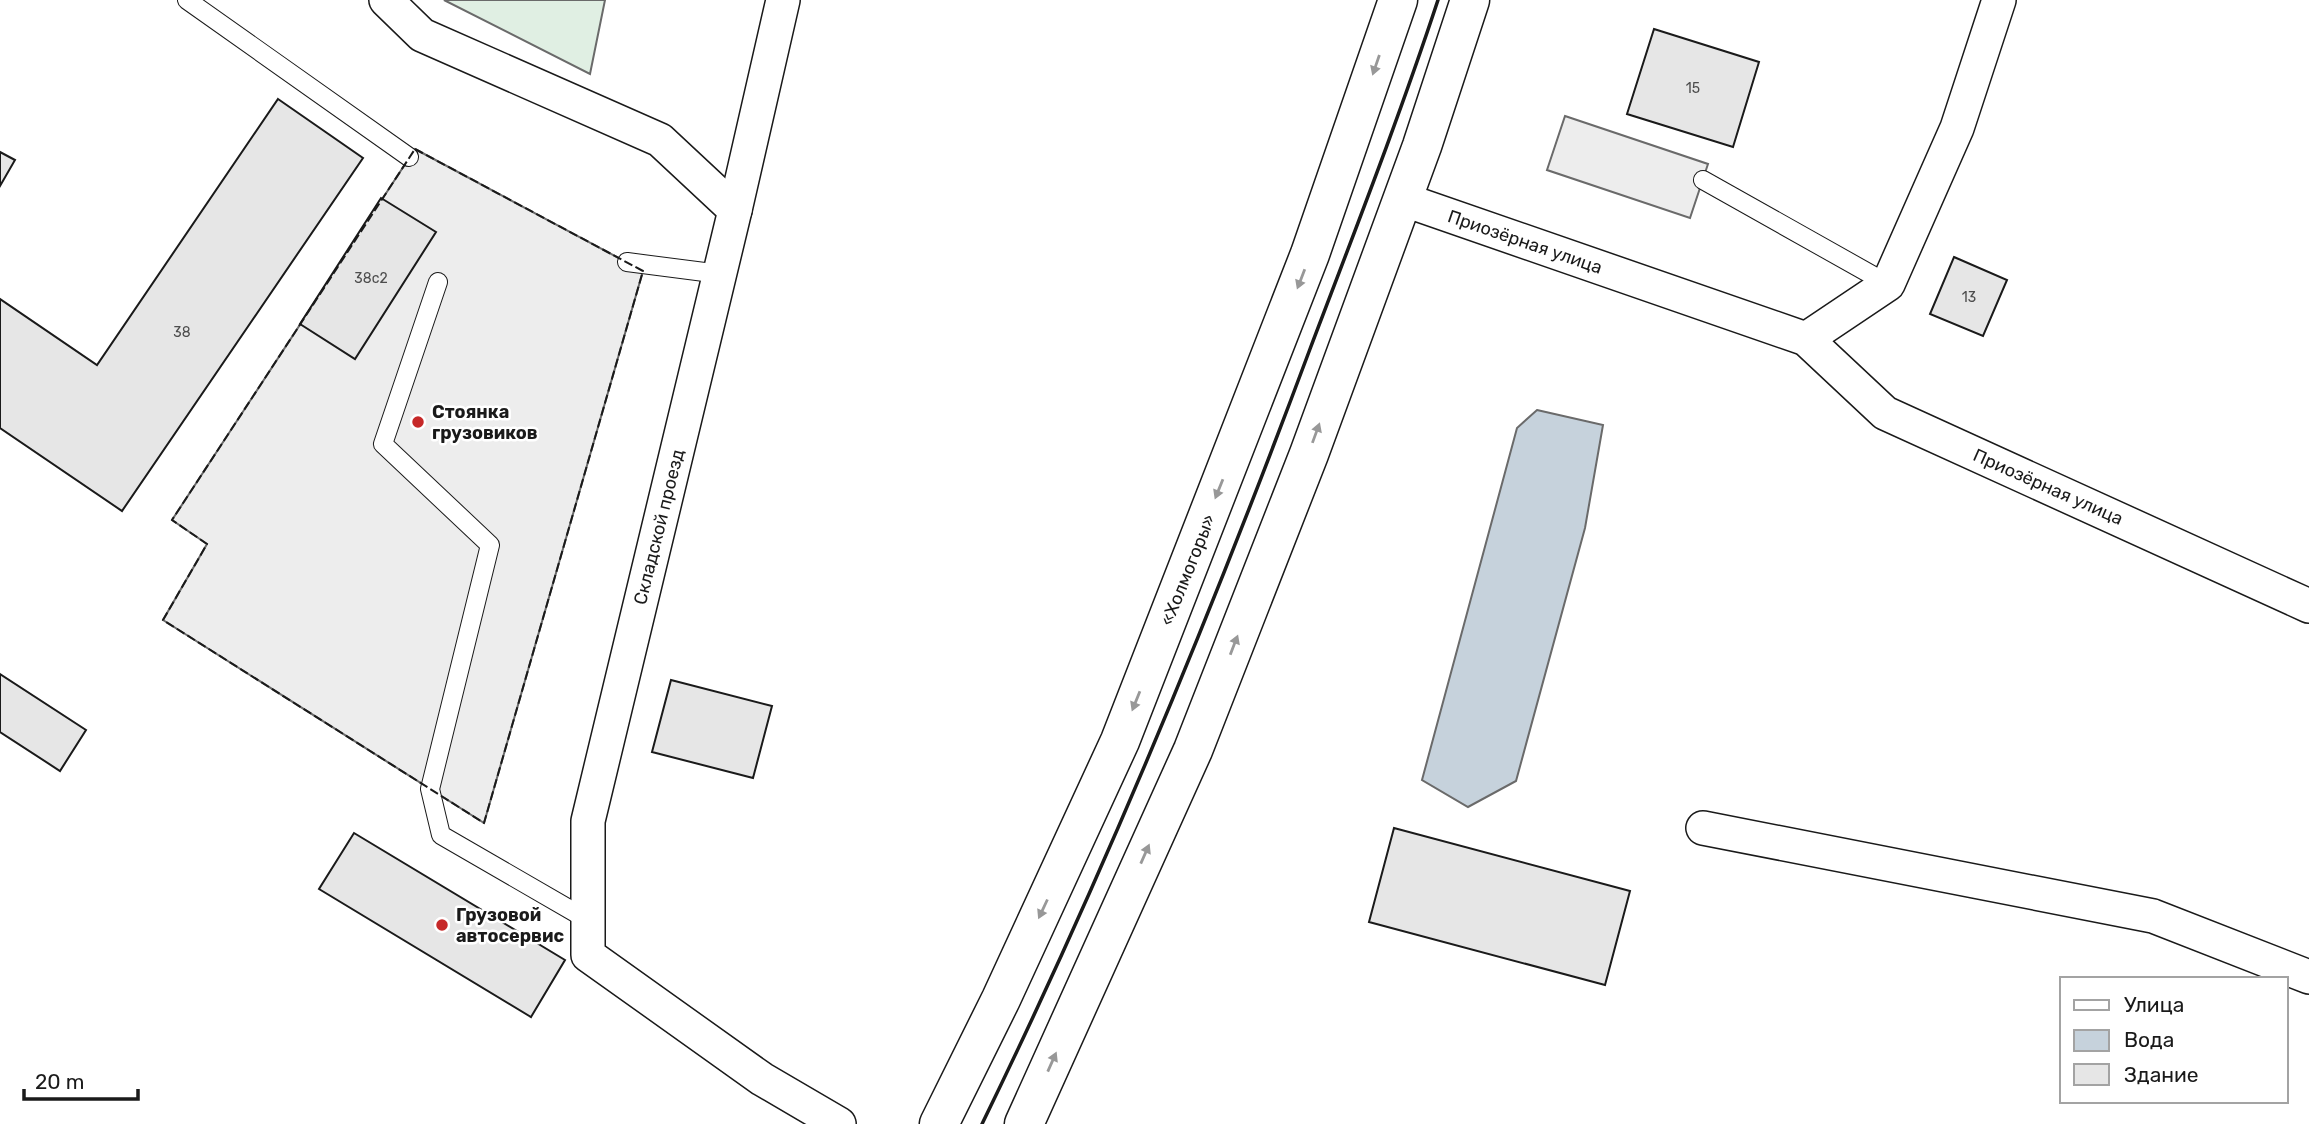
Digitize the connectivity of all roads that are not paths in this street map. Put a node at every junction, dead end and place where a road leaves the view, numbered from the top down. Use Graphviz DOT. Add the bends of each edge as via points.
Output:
graph roads {
  1 [pos="187,0"];
  2 [pos="386,0"];
  3 [pos="783,0"];
  4 [pos="1398,0"];
  5 [pos="1470,0"];
  6 [pos="1999,0"];
  7 [pos="409,157"];
  8 [pos="1703,180"];
  9 [pos="1402,199"];
  10 [pos="735,210"];
  11 [pos="627,262"];
  12 [pos="720,274"];
  13 [pos="438,282"];
  14 [pos="1888,284"];
  15 [pos="1806,339"];
  16 [pos="2309,606"];
  17 [pos="1703,828"];
  18 [pos="588,920"];
  19 [pos="2309,976"];
  20 [pos="839,1124"];
  21 [pos="939,1124"];
  22 [pos="1024,1124"];
  1 -- 7 [label="lane"];
  2 -- 10 [label="street" via="422,34 660,140"];
  3 -- 10 [label="street, Складской проезд"];
  4 -- 21 [label="highway, «Холмогоры», one-way" via="1310,254 1120,741"];
  5 -- 9 [label="highway"];
  6 -- 14 [label="street" via="1957,128"];
  8 -- 14 [label="lane"];
  9 -- 15 [label="street, Приозёрная улица"];
  22 -- 9 [label="highway, one-way" via="1193,750"];
  10 -- 12 [label="street, Складской проезд"];
  11 -- 12 [label="lane"];
  12 -- 18 [label="street, Складской проезд" via="588,821"];
  13 -- 18 [label="lane" via="383,444 490,545 430,789 441,835"];
  14 -- 15 [label="street"];
  15 -- 16 [label="street, Приозёрная улица" via="1885,413"];
  17 -- 19 [label="street" via="2153,916"];
  18 -- 20 [label="street, Складской проезд" via="588,955 762,1079"];
}
